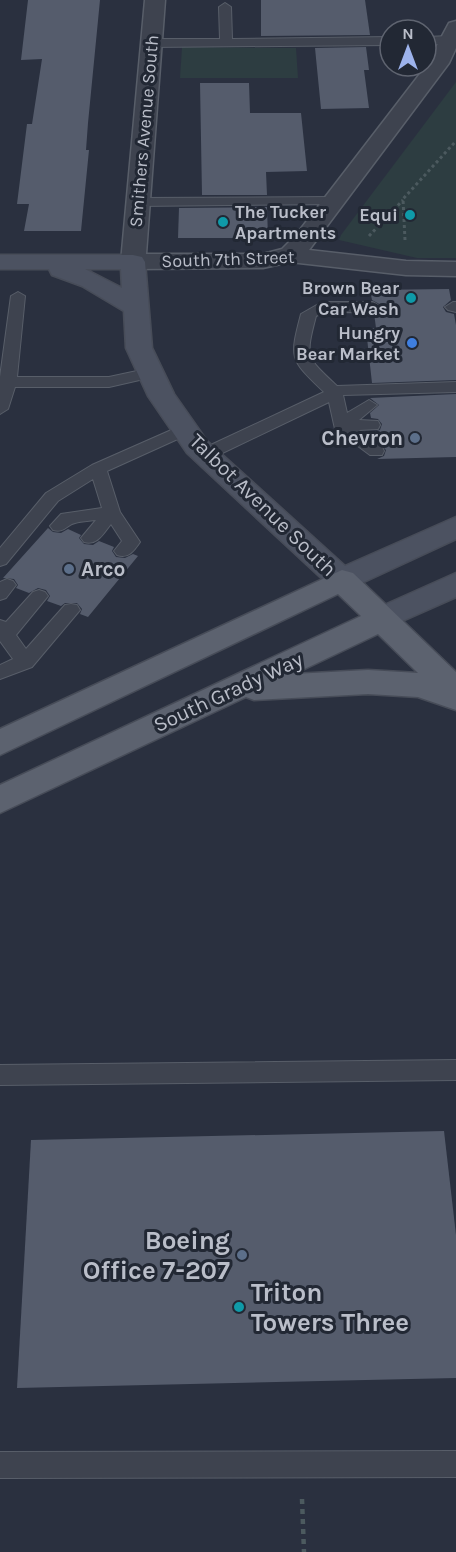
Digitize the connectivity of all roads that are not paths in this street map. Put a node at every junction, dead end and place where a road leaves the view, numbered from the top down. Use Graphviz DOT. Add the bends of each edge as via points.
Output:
graph roads {
  1 [pos="155,0"];
  2 [pos="225,7"];
  3 [pos="453,34"];
  4 [pos="438,38"];
  5 [pos="378,41"];
  6 [pos="151,43"];
  7 [pos="226,43"];
  8 [pos="334,201"];
  9 [pos="138,202"];
  10 [pos="290,255"];
  11 [pos="0,262"];
  12 [pos="30,262"];
  13 [pos="133,262"];
  14 [pos="456,269"];
  15 [pos="18,296"];
  16 [pos="373,307"];
  17 [pos="137,309"];
  18 [pos="151,373"];
  19 [pos="5,382"];
  20 [pos="456,387"];
  21 [pos="335,393"];
  22 [pos="369,405"];
  23 [pos="0,409"];
  24 [pos="341,425"];
  25 [pos="372,425"];
  26 [pos="185,429"];
  27 [pos="376,451"];
  28 [pos="206,454"];
  29 [pos="98,469"];
  30 [pos="112,512"];
  31 [pos="59,526"];
  32 [pos="456,527"];
  33 [pos="90,538"];
  34 [pos="123,550"];
  35 [pos="0,560"];
  36 [pos="342,580"];
  37 [pos="456,584"];
  38 [pos="39,596"];
  39 [pos="71,610"];
  40 [pos="382,619"];
  41 [pos="3,631"];
  42 [pos="26,662"];
  43 [pos="0,672"];
  44 [pos="235,689"];
  45 [pos="456,691"];
  46 [pos="456,698"];
  47 [pos="0,743"];
  48 [pos="0,800"];
  49 [pos="456,1070"];
  50 [pos="0,1075"];
  51 [pos="456,1464"];
  52 [pos="0,1465"];
  1 -- 6 [label="street, Smithers Avenue South"];
  2 -- 7 [label="lane"];
  3 -- 4 [label="lane"];
  3 -- 8 [label="street" via="438,63"];
  5 -- 7 [label="lane"];
  6 -- 7 [label="lane"];
  6 -- 9 [label="street, Smithers Avenue South"];
  8 -- 9 [label="lane"];
  8 -- 10 [label="street"];
  9 -- 13 [label="street, Smithers Avenue South"];
  10 -- 13 [label="street, South 7th Street" via="263,261"];
  10 -- 14 [label="street, South 7th Street" via="406,268"];
  11 -- 12 [label="street, South 7th Street"];
  12 -- 13 [label="street, South 7th Street"];
  12 -- 17 [label="street" via="77,274 102,285"];
  13 -- 17 [label="street, Talbot Avenue South"];
  15 -- 19 [label="lane"];
  16 -- 21 [label="lane" via="322,307 309,314 300,347 304,364"];
  17 -- 18 [label="street, Talbot Avenue South" via="139,348"];
  18 -- 19 [label="lane" via="109,381"];
  18 -- 26 [label="street, Talbot Avenue South" via="161,396"];
  19 -- 23 [label="lane"];
  20 -- 21 [label="lane" via="343,389"];
  21 -- 24 [label="lane"];
  21 -- 28 [label="lane"];
  22 -- 24 [label="lane"];
  24 -- 25 [label="lane"];
  24 -- 27 [label="lane"];
  26 -- 28 [label="street, Talbot Avenue South"];
  26 -- 29 [label="lane"];
  28 -- 36 [label="street, Talbot Avenue South"];
  29 -- 30 [label="lane"];
  29 -- 35 [label="lane" via="52,497"];
  30 -- 31 [label="lane" via="67,518"];
  30 -- 33 [label="lane"];
  30 -- 34 [label="lane" via="131,542"];
  32 -- 36 [label="street"];
  36 -- 40 [label="main road"];
  36 -- 47 [label="main road"];
  37 -- 40 [label="street, South Grady Way"];
  38 -- 41 [label="lane"];
  39 -- 42 [label="lane"];
  40 -- 44 [label="main road, South Grady Way"];
  40 -- 45 [label="main road"];
  41 -- 42 [label="lane"];
  42 -- 43 [label="lane"];
  44 -- 46 [label="main road" via="368,682 420,685"];
  44 -- 48 [label="main road, South Grady Way"];
  49 -- 50 [label="lane"];
  51 -- 52 [label="lane"];
}
